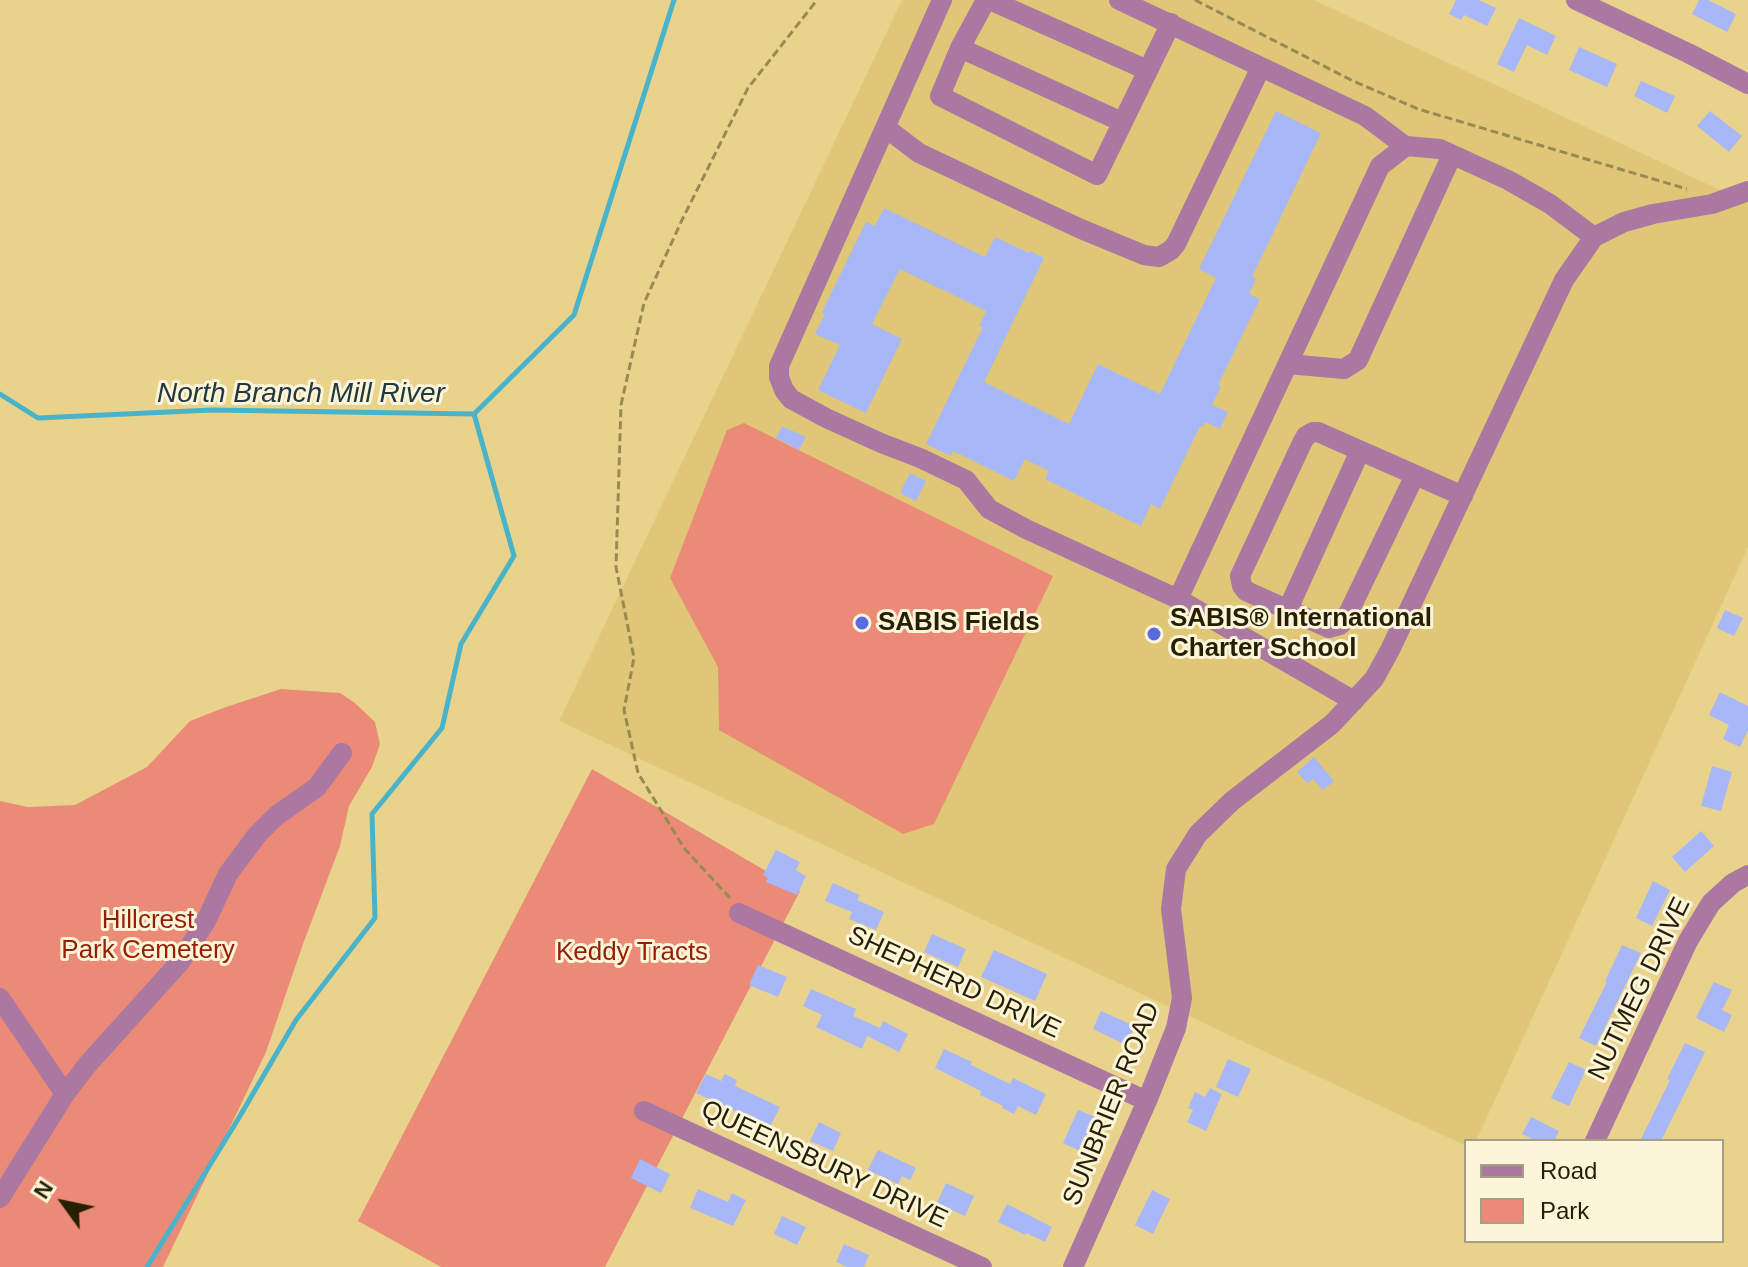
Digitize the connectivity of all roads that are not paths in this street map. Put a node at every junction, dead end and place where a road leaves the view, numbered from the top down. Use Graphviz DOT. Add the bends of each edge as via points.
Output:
graph roads {
  1 [pos="942,0"];
  2 [pos="988,0"];
  3 [pos="1119,0"];
  4 [pos="1576,0"];
  5 [pos="1171,23"];
  6 [pos="960,48"];
  7 [pos="1261,67"];
  8 [pos="1147,70"];
  9 [pos="1748,84"];
  10 [pos="1122,122"];
  11 [pos="886,128"];
  12 [pos="1405,146"];
  13 [pos="1452,155"];
  14 [pos="1748,191"];
  15 [pos="1594,237"];
  16 [pos="1288,364"];
  17 [pos="1360,451"];
  18 [pos="1415,475"];
  19 [pos="1463,496"];
  20 [pos="1178,599"];
  21 [pos="1288,609"];
  22 [pos="1354,701"];
  23 [pos="342,753"];
  24 [pos="1748,875"];
  25 [pos="739,913"];
  26 [pos="0,998"];
  27 [pos="65,1094"];
  28 [pos="1147,1101"];
  29 [pos="644,1111"];
  30 [pos="1596,1139"];
  31 [pos="0,1198"];
  32 [pos="982,1267"];
  33 [pos="1073,1267"];
  1 -- 11 [label="street"];
  2 -- 6 [label="street"];
  2 -- 8 [label="street"];
  3 -- 5 [label="street"];
  4 -- 9 [label="street"];
  5 -- 7 [label="street"];
  5 -- 8 [label="street"];
  6 -- 10 [label="street"];
  6 -- 10 [label="street" via="940,96 1097,175"];
  7 -- 11 [label="street" via="1176,244 1159,257 1131,250 919,153"];
  7 -- 12 [label="street" via="1365,116"];
  8 -- 10 [label="street"];
  11 -- 20 [label="street" via="779,366 784,390 826,418 966,480 989,509 1026,529"];
  12 -- 13 [label="street"];
  12 -- 16 [label="street" via="1380,166"];
  13 -- 15 [label="street" via="1550,204"];
  13 -- 16 [label="street" via="1358,360 1344,369"];
  14 -- 15 [label="street" via="1624,222"];
  15 -- 19 [label="street, SUNBRIER ROAD" via="1564,280"];
  16 -- 20 [label="street"];
  17 -- 18 [label="street"];
  17 -- 21 [label="street"];
  17 -- 21 [label="street" via="1318,432 1306,436 1240,576 1246,591"];
  18 -- 19 [label="street"];
  18 -- 21 [label="street" via="1345,620 1329,628"];
  19 -- 22 [label="street, SUNBRIER ROAD" via="1390,650"];
  20 -- 22 [label="street"];
  22 -- 28 [label="street, SUNBRIER ROAD" via="1232,801 1198,834 1176,869 1171,909 1182,998"];
  23 -- 27 [label="street" via="317,787 257,835 228,874 180,962"];
  24 -- 30 [label="street, NUTMEG DRIVE" via="1711,903 1688,941"];
  25 -- 28 [label="street, SHEPHERD DRIVE"];
  26 -- 27 [label="street"];
  27 -- 31 [label="street"];
  28 -- 33 [label="street, SUNBRIER ROAD"];
  29 -- 32 [label="street, QUEENSBURY DRIVE"];
}
